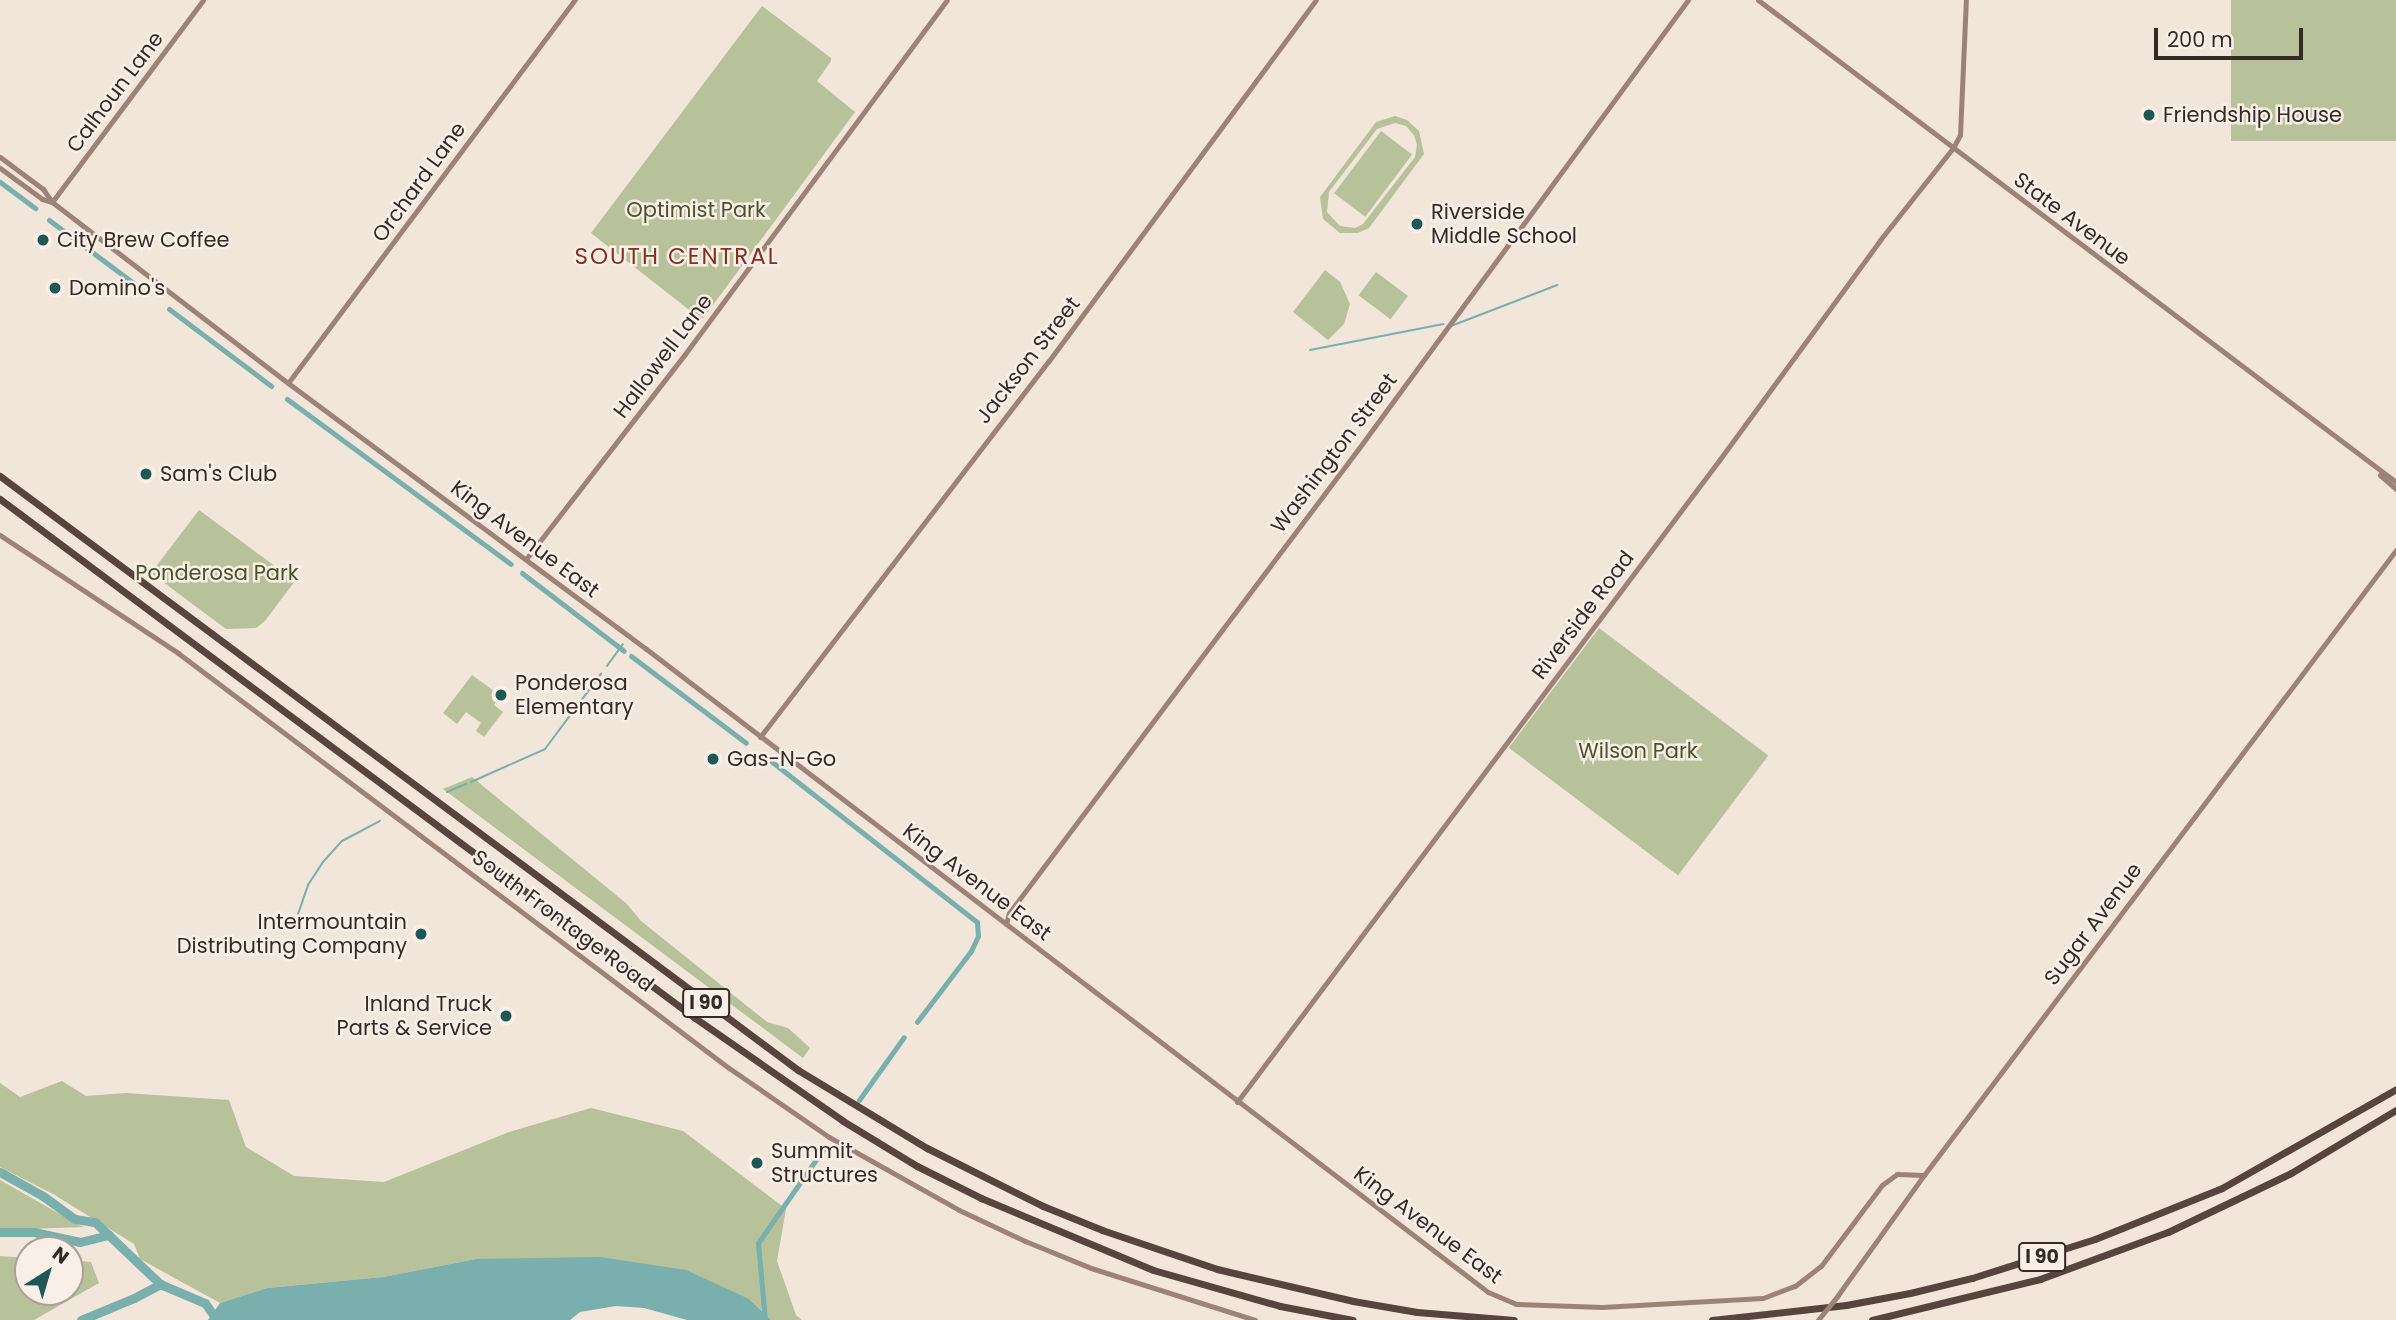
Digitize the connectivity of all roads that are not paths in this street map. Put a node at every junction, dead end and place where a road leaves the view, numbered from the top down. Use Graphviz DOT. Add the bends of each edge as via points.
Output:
graph roads {
  1 [pos="203,0"];
  2 [pos="575,0"];
  3 [pos="947,0"];
  4 [pos="1316,0"];
  5 [pos="1688,0"];
  6 [pos="1758,0"];
  7 [pos="1966,0"];
  8 [pos="1953,148"];
  9 [pos="0,157"];
  10 [pos="0,168"];
  11 [pos="52,202"];
  12 [pos="288,383"];
  13 [pos="2367,463"];
  14 [pos="0,476"];
  15 [pos="2396,482"];
  16 [pos="2396,489"];
  17 [pos="0,499"];
  18 [pos="0,535"];
  19 [pos="2396,550"];
  20 [pos="526,559"];
  21 [pos="761,737"];
  22 [pos="1006,924"];
  23 [pos="2396,1087"];
  24 [pos="1237,1102"];
  25 [pos="2396,1110"];
  26 [pos="1924,1175"];
  27 [pos="1255,1320"];
  28 [pos="1353,1320"];
  29 [pos="1514,1320"];
  30 [pos="1712,1320"];
  31 [pos="1818,1320"];
  32 [pos="1872,1320"];
  1 -- 11 [label="main road, Calhoun Lane"];
  2 -- 12 [label="main road, Orchard Lane"];
  3 -- 20 [label="main road, Hallowell Lane" via="685,354"];
  4 -- 21 [label="main road, Jackson Street" via="1048,362"];
  5 -- 22 [label="main road, Washington Street" via="1359,448 1009,912"];
  6 -- 8 [label="main road, State Avenue"];
  7 -- 8 [label="main road" via="1960,135"];
  8 -- 13 [label="main road, State Avenue"];
  8 -- 24 [label="main road, Riverside Road"];
  9 -- 11 [label="main road, King Avenue East"];
  10 -- 11 [label="main road, King Avenue East"];
  11 -- 12 [label="main road, King Avenue East"];
  12 -- 20 [label="main road, King Avenue East"];
  13 -- 15 [label="main road, State Avenue"];
  13 -- 16 [label="main road, State Avenue"];
  14 -- 29 [label="highway, I 90" via="797,1070 927,1149 1066,1216 1217,1269 1418,1312"];
  17 -- 28 [label="highway, I 90" via="684,1010 843,1121 917,1166 1141,1265 1210,1288"];
  18 -- 27 [label="main road, South Frontage Road" via="178,653 729,1068 829,1137 910,1184 1025,1241 1115,1277"];
  19 -- 26 [label="main road, Sugar Avenue"];
  20 -- 21 [label="main road, King Avenue East"];
  21 -- 22 [label="main road, King Avenue East"];
  22 -- 24 [label="main road, King Avenue East"];
  23 -- 30 [label="highway, I 90" via="2348,1119 2222,1188 2034,1260 1910,1293"];
  24 -- 26 [label="main road, King Avenue East" via="1488,1292 1517,1304 1641,1307 1763,1298 1795,1286 1821,1266 1882,1185 1897,1174"];
  25 -- 32 [label="highway, I 90" via="2267,1186 2145,1241 2040,1279"];
  26 -- 31 [label="main road, Sugar Avenue, bridge"];
}
